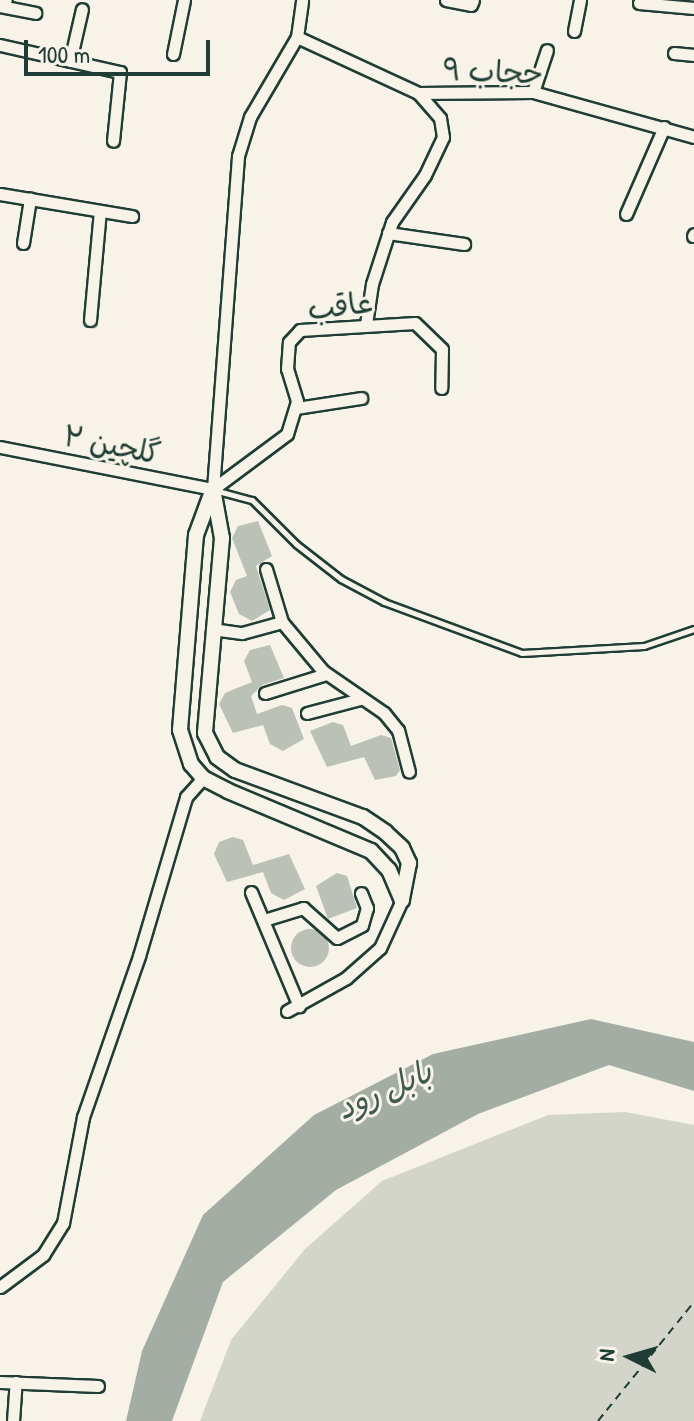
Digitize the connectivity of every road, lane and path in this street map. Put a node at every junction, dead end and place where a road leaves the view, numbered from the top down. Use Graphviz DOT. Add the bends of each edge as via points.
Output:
graph roads {
  1 [pos="5,0"];
  2 [pos="184,0"];
  3 [pos="302,0"];
  4 [pos="446,0"];
  5 [pos="473,0"];
  6 [pos="580,0"];
  7 [pos="639,3"];
  8 [pos="0,5"];
  9 [pos="694,8"];
  10 [pos="82,9"];
  11 [pos="35,13"];
  12 [pos="574,31"];
  13 [pos="297,37"];
  14 [pos="0,45"];
  15 [pos="547,50"];
  16 [pos="674,53"];
  17 [pos="173,54"];
  18 [pos="694,55"];
  19 [pos="70,61"];
  20 [pos="533,92"];
  21 [pos="418,93"];
  22 [pos="664,127"];
  23 [pos="694,137"];
  24 [pos="113,141"];
  25 [pos="0,194"];
  26 [pos="30,199"];
  27 [pos="100,211"];
  28 [pos="626,214"];
  29 [pos="132,216"];
  30 [pos="388,233"];
  31 [pos="23,243"];
  32 [pos="464,244"];
  33 [pos="90,320"];
  34 [pos="366,324"];
  35 [pos="441,388"];
  36 [pos="361,398"];
  37 [pos="296,408"];
  38 [pos="0,447"];
  39 [pos="213,489"];
  40 [pos="266,569"];
  41 [pos="282,622"];
  42 [pos="212,629"];
  43 [pos="694,629"];
  44 [pos="326,674"];
  45 [pos="184,687"];
  46 [pos="205,691"];
  47 [pos="265,693"];
  48 [pos="360,699"];
  49 [pos="307,713"];
  50 [pos="409,772"];
  51 [pos="203,778"];
  52 [pos="251,892"];
  53 [pos="361,893"];
  54 [pos="402,900"];
  55 [pos="264,920"];
  56 [pos="299,1006"];
  57 [pos="287,1011"];
  58 [pos="0,1287"];
  59 [pos="694,1302"];
  60 [pos="0,1382"];
  61 [pos="16,1382"];
  62 [pos="98,1386"];
  63 [pos="13,1421"];
  64 [pos="598,1421"];
  1 -- 8 [label="street"];
  2 -- 17 [label="street"];
  3 -- 13 [label="street"];
  4 -- 5 [label="street" via="471,5"];
  6 -- 12 [label="street"];
  7 -- 9 [label="street"];
  8 -- 11 [label="street"];
  10 -- 19 [label="street"];
  13 -- 21 [label="street, حجاب ۹"];
  13 -- 39 [label="street" via="250,117 238,156"];
  14 -- 19 [label="street"];
  15 -- 20 [label="street"];
  16 -- 18 [label="street"];
  19 -- 24 [label="street" via="120,72"];
  20 -- 21 [label="street, حجاب ۹"];
  20 -- 22 [label="street, حجاب ۹"];
  21 -- 30 [label="street" via="440,118 443,137"];
  22 -- 23 [label="street, حجاب ۹"];
  22 -- 28 [label="street"];
  25 -- 26 [label="street"];
  26 -- 27 [label="street"];
  26 -- 31 [label="street"];
  27 -- 29 [label="street"];
  27 -- 33 [label="street"];
  30 -- 32 [label="street"];
  30 -- 34 [label="street"];
  34 -- 35 [label="street, عاقب" via="415,323 433,338 442,349"];
  34 -- 37 [label="street, عاقب" via="300,330 289,342 287,369"];
  36 -- 37 [label="street"];
  37 -- 39 [label="street" via="287,434"];
  38 -- 39 [label="street, گلچین ۲"];
  39 -- 42 [label="street" via="222,538"];
  39 -- 43 [label="lane" via="252,500 341,579 384,602 522,653 644,646"];
  39 -- 45 [label="street" via="196,535"];
  40 -- 41 [label="street"];
  41 -- 42 [label="street" via="242,633"];
  41 -- 44 [label="street"];
  42 -- 46 [label="street"];
  44 -- 47 [label="street"];
  44 -- 48 [label="street"];
  45 -- 46 [label="street"];
  45 -- 51 [label="street" via="180,730 191,764"];
  46 -- 54 [label="street" via="205,733 217,757 235,770 363,817 385,832 409,863"];
  48 -- 49 [label="street"];
  48 -- 50 [label="street" via="398,730"];
  51 -- 54 [label="street" via="371,851 389,870"];
  51 -- 58 [label="street" via="186,797 83,1117 63,1223 43,1255"];
  52 -- 55 [label="street"];
  53 -- 55 [label="street" via="367,908 362,925 337,938 303,908"];
  54 -- 56 [label="street" via="380,948 346,978"];
  55 -- 56 [label="street"];
  56 -- 57 [label="street"];
  59 -- 64 [label="path"];
  60 -- 61 [label="street"];
  61 -- 62 [label="street"];
  61 -- 63 [label="street"];
}
